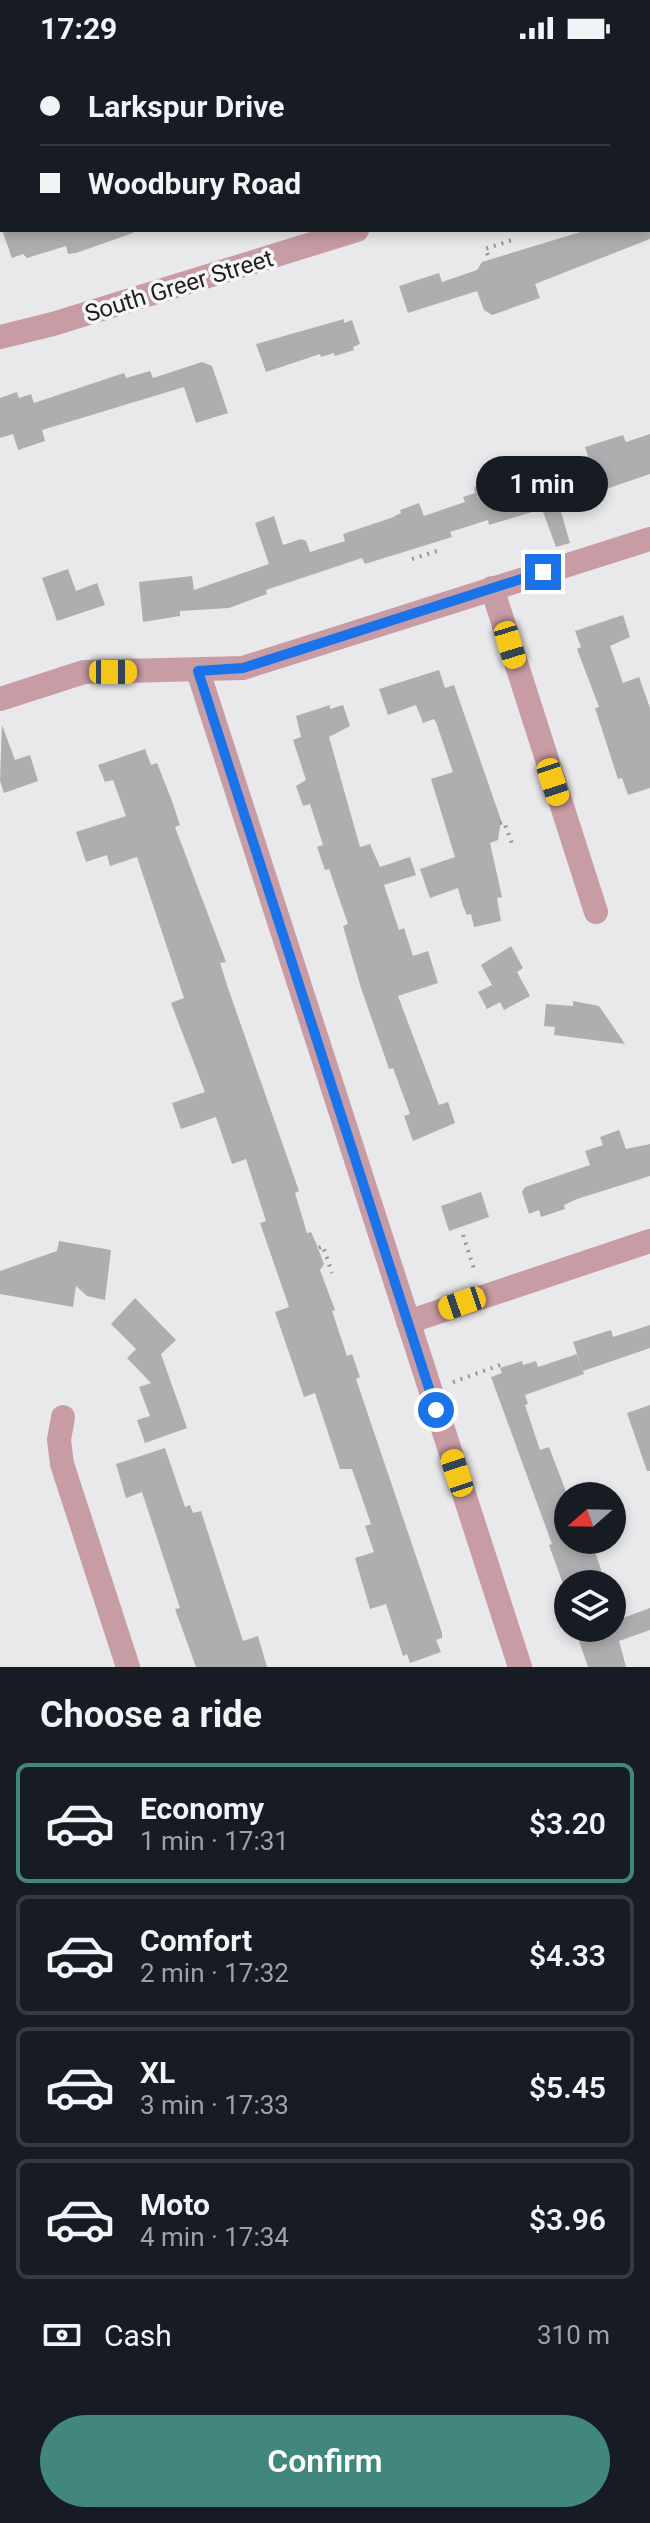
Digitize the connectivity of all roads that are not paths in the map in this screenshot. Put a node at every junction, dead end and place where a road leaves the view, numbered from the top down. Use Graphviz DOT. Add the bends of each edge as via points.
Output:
graph roads {
  1 [pos="351,232"];
  2 [pos="0,337"];
  3 [pos="650,539"];
  4 [pos="492,588"];
  5 [pos="198,671"];
  6 [pos="1,697"];
  7 [pos="596,912"];
  8 [pos="650,1241"];
  9 [pos="408,1322"];
  10 [pos="63,1417"];
  11 [pos="128,1667"];
  12 [pos="520,1667"];
  1 -- 2 [label="street, South Greer Street"];
  3 -- 4 [label="street"];
  4 -- 5 [label="street" via="243,668"];
  4 -- 7 [label="street"];
  5 -- 6 [label="street" via="84,672"];
  5 -- 9 [label="street"];
  8 -- 9 [label="street"];
  9 -- 12 [label="street"];
  10 -- 11 [label="street" via="62,1464"];
}
